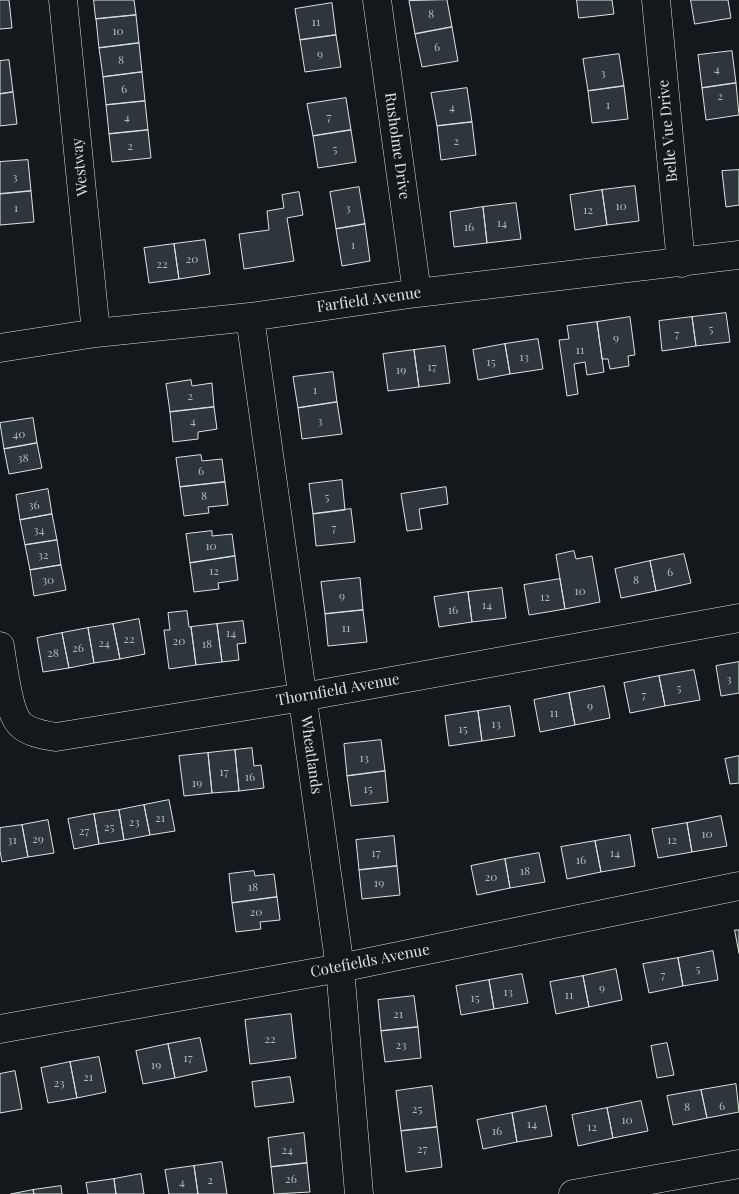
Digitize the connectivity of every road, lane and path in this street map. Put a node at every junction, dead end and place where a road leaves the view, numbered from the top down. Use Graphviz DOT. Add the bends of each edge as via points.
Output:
graph roads {
  1 [pos="63,0"];
  2 [pos="377,0"];
  3 [pos="656,0"];
  4 [pos="739,255"];
  5 [pos="681,263"];
  6 [pos="417,293"];
  7 [pos="250,317"];
  8 [pos="96,333"];
  9 [pos="0,348"];
  10 [pos="739,618"];
  11 [pos="0,646"];
  12 [pos="303,697"];
  13 [pos="739,886"];
  14 [pos="340,968"];
  15 [pos="0,1029"];
  16 [pos="739,1164"];
  17 [pos="669,1185"];
  18 [pos="359,1194"];
  19 [pos="573,1194"];
  1 -- 8 [label="street, Westway"];
  2 -- 6 [label="street, Rusholme Drive"];
  3 -- 5 [label="street, Belle Vue Drive"];
  4 -- 5 [label="street, Farfield Avenue"];
  5 -- 6 [label="street, Farfield Avenue"];
  6 -- 7 [label="street, Farfield Avenue"];
  7 -- 8 [label="street, Farfield Avenue"];
  7 -- 12 [label="street, Wheatlands"];
  8 -- 9 [label="street, Farfield Avenue"];
  10 -- 12 [label="street, Thornfield Avenue"];
  11 -- 12 [label="street, Thornfield Avenue" via="12,709 20,724 38,734 56,737"];
  12 -- 14 [label="street, Wheatlands"];
  13 -- 14 [label="street, Cotefields Avenue"];
  14 -- 15 [label="street, Cotefields Avenue"];
  14 -- 18 [label="street, Wheatlands"];
  16 -- 17 [label="street"];
  17 -- 19 [label="street"];
}
